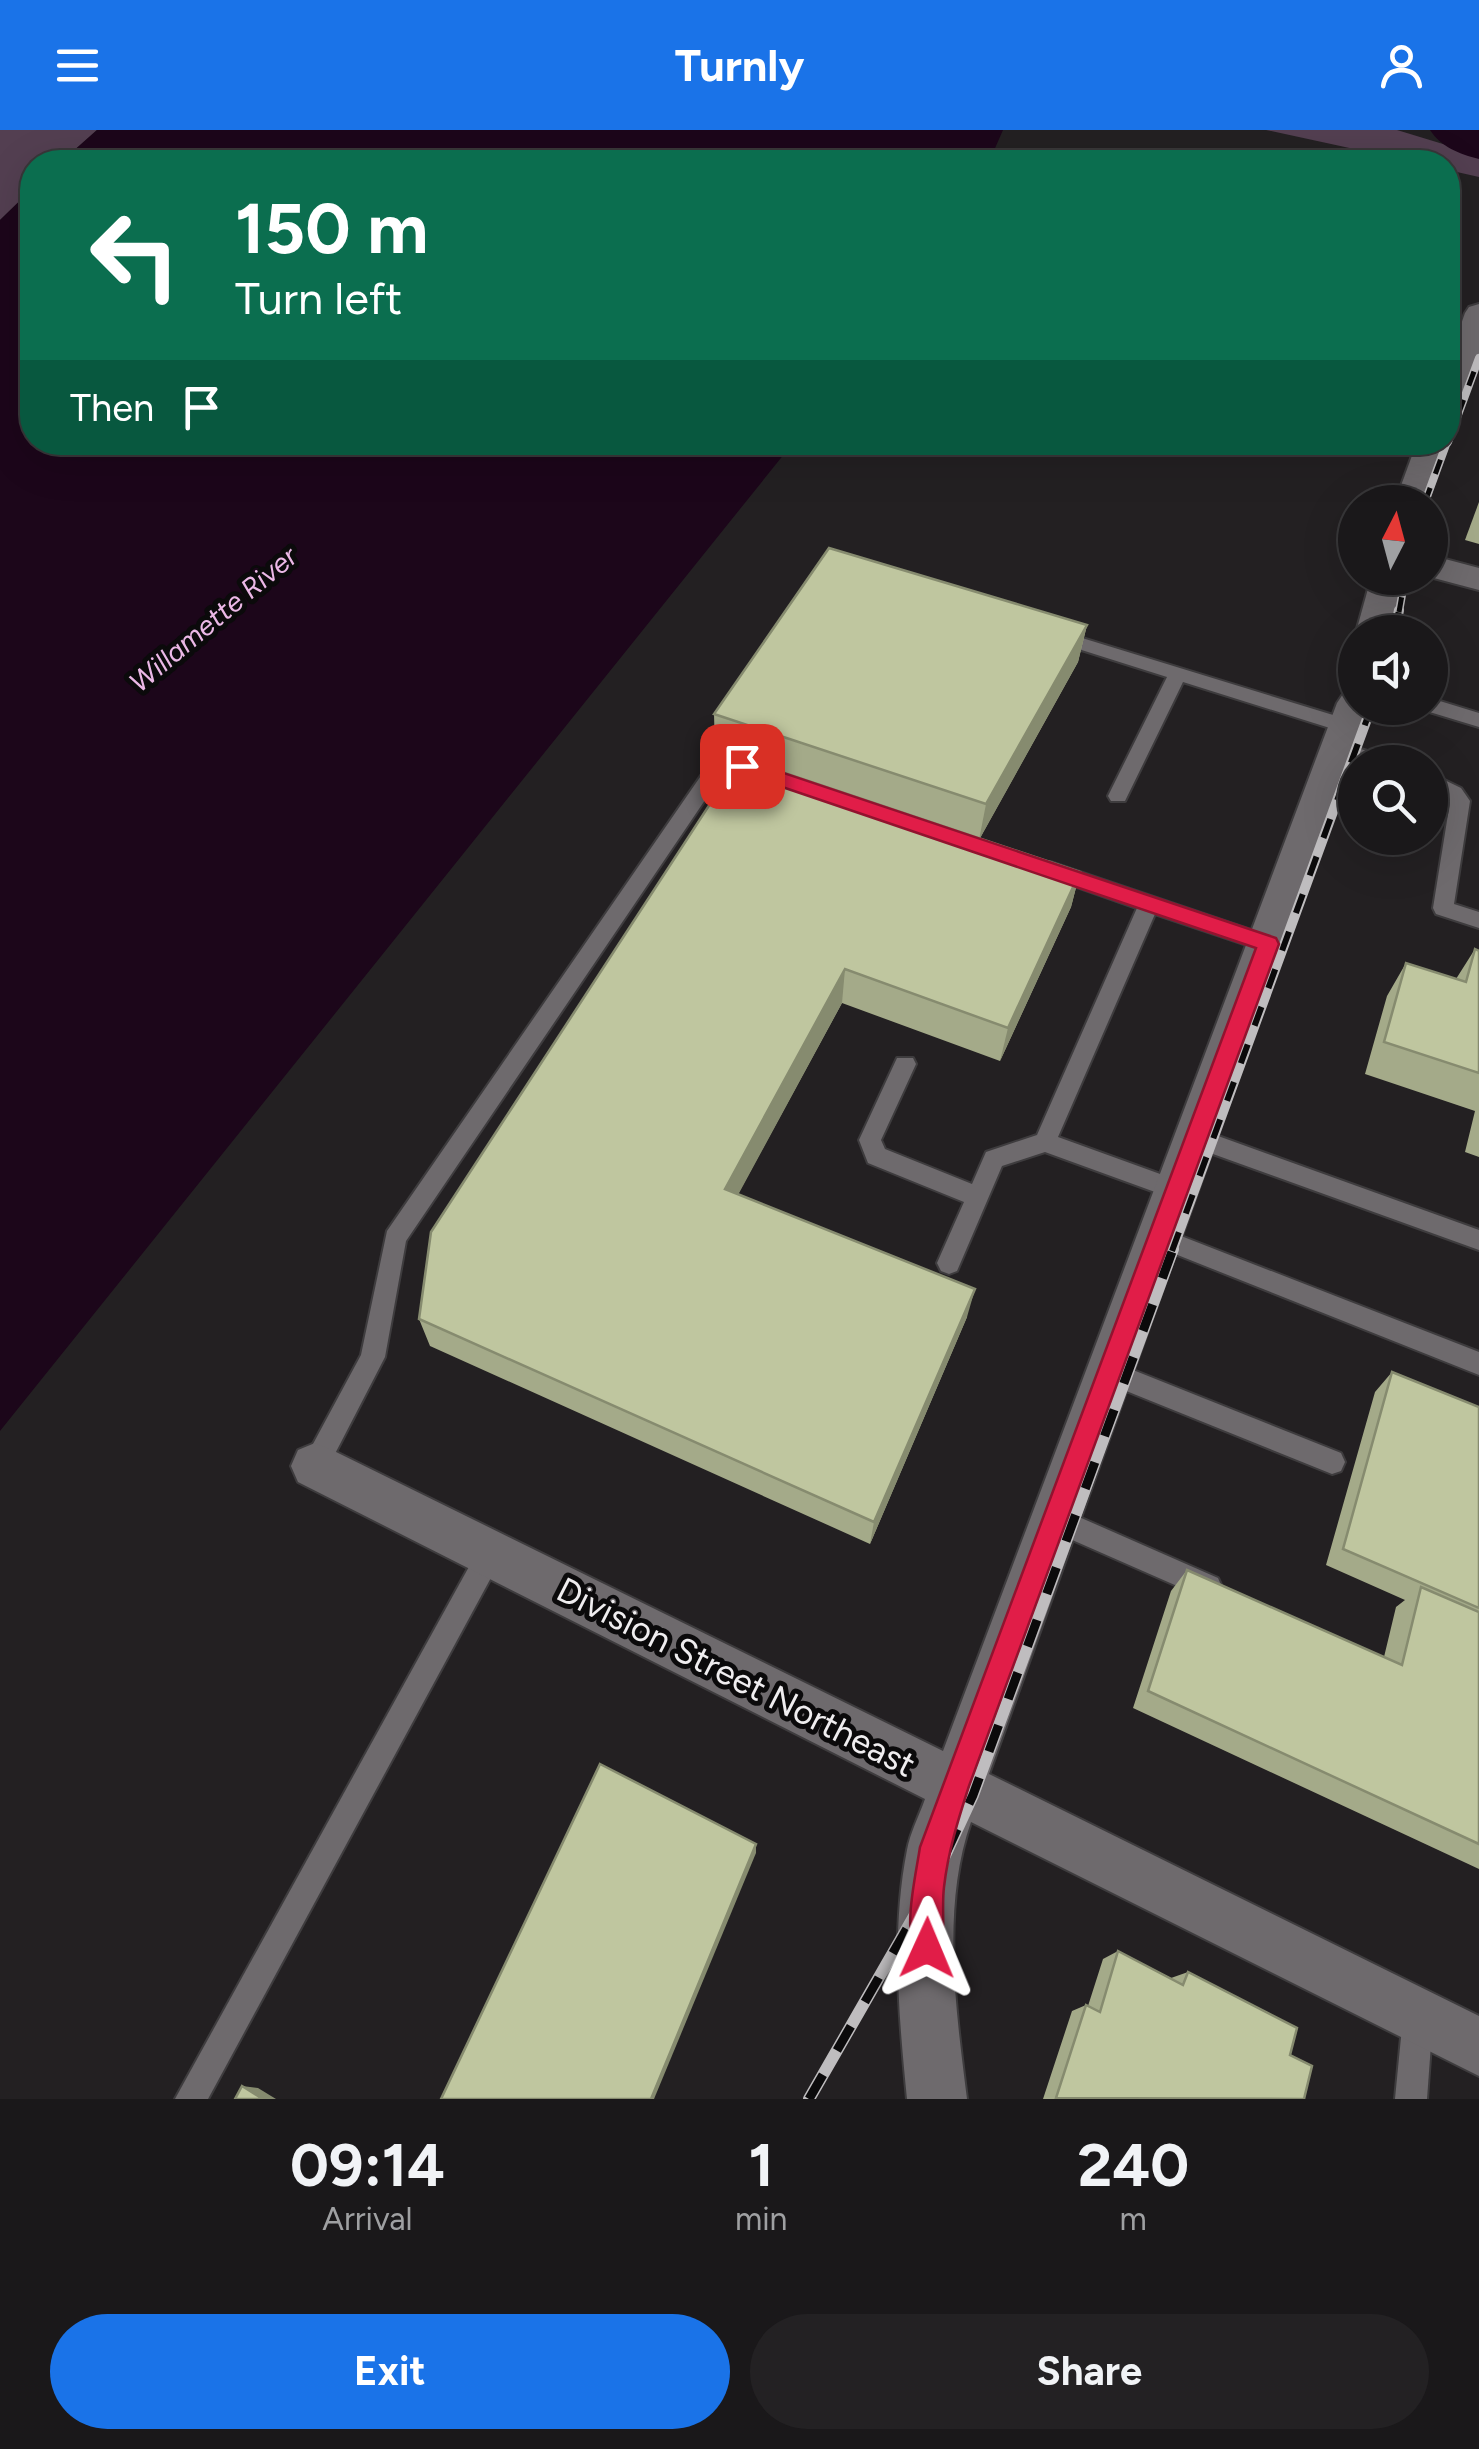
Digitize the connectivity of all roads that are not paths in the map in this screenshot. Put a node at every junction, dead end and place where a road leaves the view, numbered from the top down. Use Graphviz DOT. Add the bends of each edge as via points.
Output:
graph roads {
  1 [pos="1479,314"];
  2 [pos="1460,367"];
  3 [pos="1428,455"];
  4 [pos="1417,485"];
  5 [pos="1448,571"];
  6 [pos="1479,579"];
  7 [pos="1030,628"];
  8 [pos="1178,674"];
  9 [pos="1448,711"];
  10 [pos="1479,720"];
  11 [pos="1356,736"];
  12 [pos="780,779"];
  13 [pos="1448,789"];
  14 [pos="1118,796"];
  15 [pos="1026,862"];
  16 [pos="1149,904"];
  17 [pos="1479,920"];
  18 [pos="1268,944"];
  19 [pos="905,1064"];
  20 [pos="1196,1138"];
  21 [pos="1045,1142"];
  22 [pos="1176,1190"];
  23 [pos="978,1198"];
  24 [pos="1158,1237"];
  25 [pos="1479,1240"];
  26 [pos="949,1262"];
  27 [pos="1479,1364"];
  28 [pos="1108,1372"];
  29 [pos="1332,1462"];
  30 [pos="314,1466"];
  31 [pos="1054,1518"];
  32 [pos="490,1554"];
  33 [pos="1228,1595"];
  34 [pos="955,1786"];
  35 [pos="1418,2016"];
  36 [pos="1479,2047"];
  37 [pos="191,2099"];
  38 [pos="937,2099"];
  39 [pos="1411,2099"];
  1 -- 2 [label="street"];
  3 -- 4 [label="street"];
  5 -- 6 [label="street"];
  7 -- 8 [label="lane"];
  8 -- 11 [label="lane"];
  8 -- 14 [label="lane"];
  9 -- 10 [label="lane"];
  11 -- 18 [label="street"];
  12 -- 30 [label="lane" via="742,766 714,772 395,1238 373,1357"];
  13 -- 17 [label="lane" via="1460,801 1443,908"];
  15 -- 16 [label="lane"];
  16 -- 18 [label="lane"];
  16 -- 21 [label="lane"];
  18 -- 20 [label="street"];
  19 -- 23 [label="lane" via="870,1140 876,1156"];
  20 -- 22 [label="street"];
  20 -- 25 [label="lane"];
  21 -- 22 [label="lane"];
  21 -- 23 [label="lane" via="994,1160"];
  22 -- 24 [label="street"];
  23 -- 26 [label="lane"];
  24 -- 27 [label="lane"];
  24 -- 28 [label="street"];
  28 -- 29 [label="lane"];
  28 -- 31 [label="street"];
  30 -- 32 [label="street, Division Street Northeast"];
  31 -- 33 [label="lane"];
  31 -- 34 [label="street"];
  32 -- 34 [label="street, Division Street Northeast"];
  32 -- 37 [label="lane"];
  34 -- 35 [label="street, Division Street Northeast"];
  34 -- 38 [label="street" via="928,1892 928,2014"];
  35 -- 36 [label="street, Division Street Northeast"];
  35 -- 39 [label="lane"];
}
